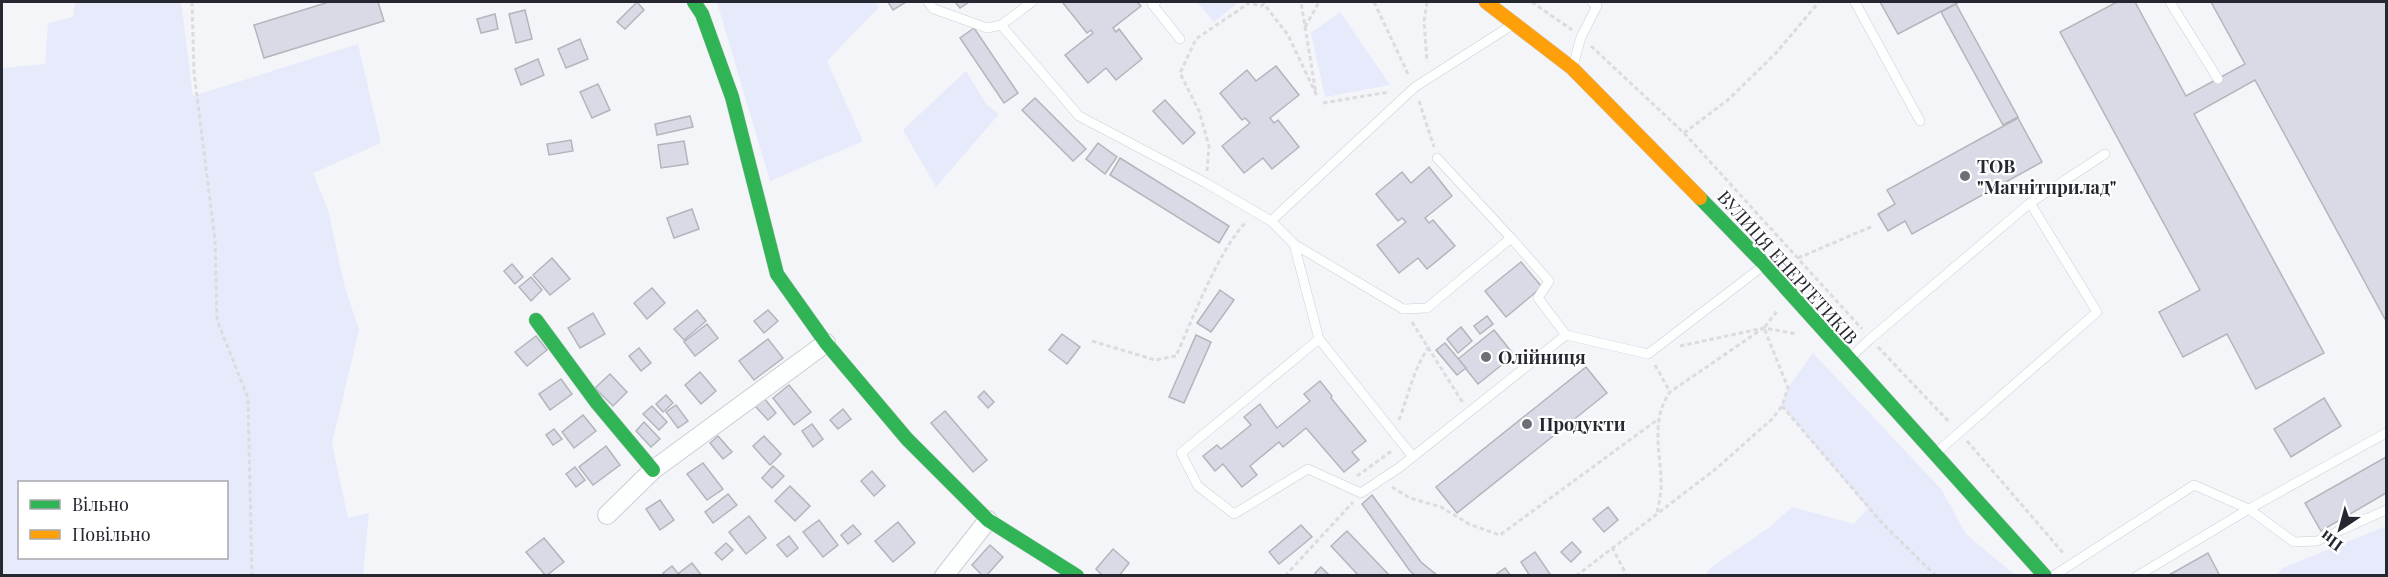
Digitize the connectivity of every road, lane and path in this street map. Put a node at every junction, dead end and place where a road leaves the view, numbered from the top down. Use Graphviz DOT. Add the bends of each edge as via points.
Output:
graph roads {
  1 [pos="192,2"];
  2 [pos="694,2"];
  3 [pos="928,2"];
  4 [pos="1032,2"];
  5 [pos="1156,2"];
  6 [pos="1301,2"];
  7 [pos="1318,2"];
  8 [pos="1427,2"];
  9 [pos="1486,2"];
  10 [pos="1532,2"];
  11 [pos="1820,2"];
  12 [pos="1855,2"];
  13 [pos="2170,2"];
  14 [pos="1598,3"];
  15 [pos="1516,23"];
  16 [pos="1001,25"];
  17 [pos="1304,28"];
  18 [pos="1581,37"];
  19 [pos="1180,39"];
  20 [pos="1572,68"];
  21 [pos="2218,79"];
  22 [pos="1415,87"];
  23 [pos="1323,103"];
  24 [pos="1920,122"];
  25 [pos="1684,133"];
  26 [pos="2105,154"];
  27 [pos="1437,158"];
  28 [pos="1206,183"];
  29 [pos="2030,203"];
  30 [pos="1256,213"];
  31 [pos="1271,221"];
  32 [pos="1873,226"];
  33 [pos="1511,238"];
  34 [pos="1294,244"];
  35 [pos="1798,258"];
  36 [pos="1765,265"];
  37 [pos="1791,294"];
  38 [pos="1404,309"];
  39 [pos="536,320"];
  40 [pos="1764,328"];
  41 [pos="1798,334"];
  42 [pos="1566,335"];
  43 [pos="1319,339"];
  44 [pos="1870,339"];
  45 [pos="1092,341"];
  46 [pos="826,343"];
  47 [pos="1648,354"];
  48 [pos="1849,360"];
  49 [pos="1670,392"];
  50 [pos="1782,406"];
  51 [pos="1468,412"];
  52 [pos="1657,420"];
  53 [pos="1960,433"];
  54 [pos="2386,433"];
  55 [pos="1935,454"];
  56 [pos="1413,457"];
  57 [pos="653,470"];
  58 [pos="1381,480"];
  59 [pos="1361,492"];
  60 [pos="2249,509"];
  61 [pos="2386,510"];
  62 [pos="1658,512"];
  63 [pos="607,515"];
  64 [pos="988,520"];
  65 [pos="1612,548"];
  66 [pos="2072,564"];
  67 [pos="252,576"];
  68 [pos="944,576"];
  69 [pos="1077,576"];
  70 [pos="1285,576"];
  71 [pos="1576,576"];
  72 [pos="1627,576"];
  73 [pos="1936,576"];
  74 [pos="2045,576"];
  75 [pos="2053,576"];
  76 [pos="2137,576"];
  1 -- 67 [label="path" via="194,72 215,240 217,320 248,398"];
  2 -- 46 [label="street" via="732,97 777,274"];
  3 -- 16 [label="lane" via="934,9 987,28"];
  4 -- 16 [label="lane"];
  5 -- 19 [label="lane" via="1152,4"];
  6 -- 17 [label="path"];
  7 -- 17 [label="path"];
  8 -- 22 [label="path" via="1424,21 1428,67"];
  9 -- 15 [label="street, ВУЛИЦЯ ЕНЕРГЕТИКІВ"];
  10 -- 18 [label="path"];
  11 -- 25 [label="path" via="1776,53 1728,99"];
  12 -- 24 [label="lane"];
  13 -- 21 [label="lane"];
  14 -- 18 [label="lane"];
  15 -- 20 [label="street, ВУЛИЦЯ ЕНЕРГЕТИКІВ"];
  15 -- 22 [label="lane"];
  16 -- 28 [label="lane" via="1079,116"];
  17 -- 28 [label="path" via="1316,94 1288,34 1264,3 1249,3 1196,39 1180,73 1199,111 1209,147"];
  18 -- 20 [label="lane"];
  18 -- 25 [label="path"];
  20 -- 36 [label="street, ВУЛИЦЯ ЕНЕРГЕТИКІВ"];
  22 -- 23 [label="path"];
  22 -- 31 [label="lane"];
  25 -- 35 [label="path"];
  26 -- 29 [label="lane"];
  27 -- 33 [label="lane"];
  28 -- 30 [label="lane"];
  29 -- 44 [label="lane"];
  29 -- 53 [label="lane" via="2097,312"];
  30 -- 31 [label="lane"];
  30 -- 45 [label="path" via="1239,229 1176,356 1155,360"];
  31 -- 34 [label="lane"];
  32 -- 35 [label="path"];
  33 -- 38 [label="lane" via="1427,308"];
  33 -- 42 [label="lane" via="1549,281 1538,298"];
  34 -- 38 [label="lane"];
  34 -- 43 [label="lane"];
  35 -- 44 [label="path"];
  36 -- 37 [label="street, ВУЛИЦЯ ЕНЕРГЕТИКІВ"];
  36 -- 47 [label="lane"];
  37 -- 40 [label="path"];
  37 -- 48 [label="street, ВУЛИЦЯ ЕНЕРГЕТИКІВ"];
  38 -- 51 [label="path"];
  39 -- 57 [label="street"];
  40 -- 41 [label="path"];
  40 -- 47 [label="path"];
  40 -- 49 [label="path"];
  40 -- 50 [label="path" via="1788,388"];
  42 -- 47 [label="lane"];
  42 -- 51 [label="lane"];
  43 -- 56 [label="lane"];
  43 -- 59 [label="lane" via="1181,453 1198,486 1234,514 1308,469"];
  44 -- 48 [label="lane"];
  44 -- 53 [label="path"];
  46 -- 57 [label="street"];
  46 -- 64 [label="street" via="907,439"];
  47 -- 49 [label="path"];
  48 -- 55 [label="street, ВУЛИЦЯ ЕНЕРГЕТИКІВ"];
  49 -- 52 [label="path"];
  50 -- 62 [label="path" via="1718,468"];
  50 -- 73 [label="path" via="1883,524"];
  51 -- 56 [label="lane"];
  52 -- 58 [label="path" via="1500,535 1469,524 1441,507 1410,498"];
  52 -- 62 [label="path" via="1661,489"];
  53 -- 55 [label="lane"];
  53 -- 66 [label="path"];
  54 -- 60 [label="lane"];
  55 -- 74 [label="street, ВУЛИЦЯ ЕНЕРГЕТИКІВ"];
  56 -- 58 [label="lane"];
  57 -- 63 [label="street"];
  58 -- 59 [label="lane"];
  59 -- 70 [label="path"];
  60 -- 61 [label="lane" via="2294,542 2317,541"];
  60 -- 66 [label="lane" via="2194,485"];
  60 -- 76 [label="lane"];
  62 -- 65 [label="path"];
  64 -- 68 [label="street"];
  64 -- 69 [label="street"];
  65 -- 71 [label="path"];
  65 -- 72 [label="path"];
  66 -- 75 [label="lane"];
}
